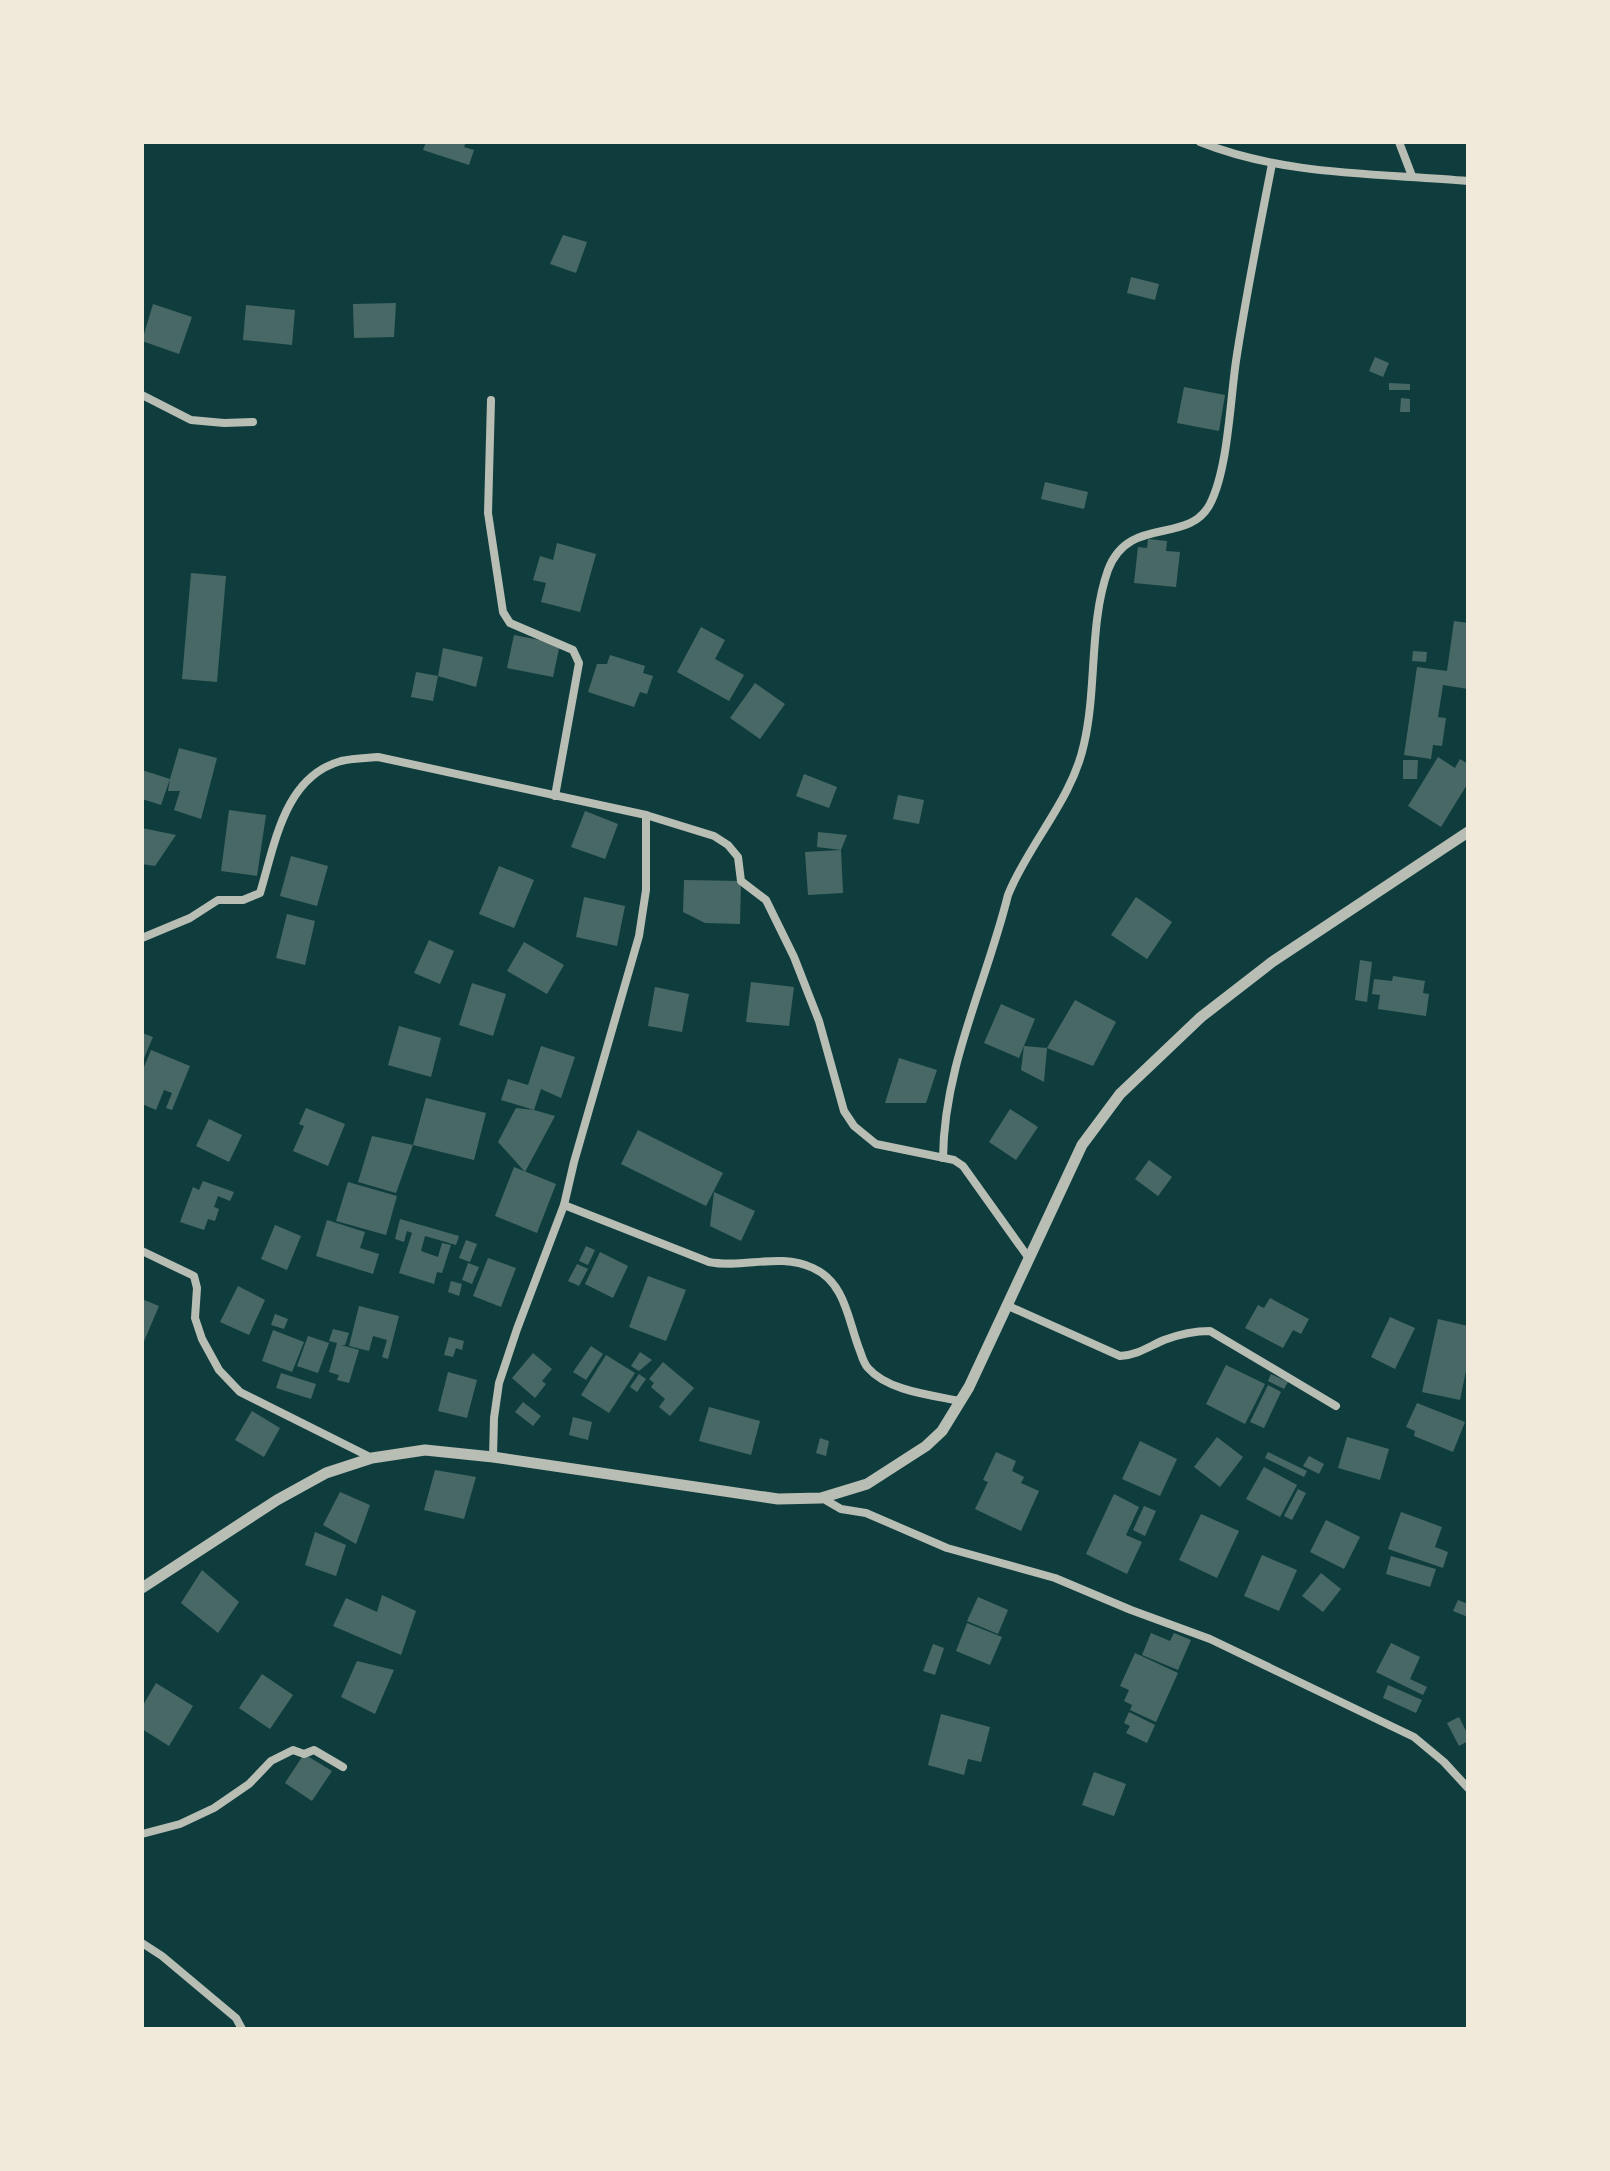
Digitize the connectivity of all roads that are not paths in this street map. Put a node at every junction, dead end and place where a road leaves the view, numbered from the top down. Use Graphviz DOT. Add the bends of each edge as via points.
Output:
graph roads {
  1 [pos="1200,142"];
  2 [pos="1399,142"];
  3 [pos="1272,164"];
  4 [pos="1412,176"];
  5 [pos="1468,181"];
  6 [pos="142,395"];
  7 [pos="491,400"];
  8 [pos="253,422"];
  9 [pos="555,796"];
  10 [pos="646,815"];
  11 [pos="1468,832"];
  12 [pos="142,938"];
  13 [pos="943,1158"];
  14 [pos="564,1205"];
  15 [pos="142,1251"];
  16 [pos="1028,1257"];
  17 [pos="1006,1305"];
  18 [pos="960,1401"];
  19 [pos="1336,1406"];
  20 [pos="493,1457"];
  21 [pos="372,1458"];
  22 [pos="821,1498"];
  23 [pos="142,1588"];
  24 [pos="343,1767"];
  25 [pos="1468,1788"];
  26 [pos="142,1834"];
  27 [pos="142,1943"];
  28 [pos="242,2029"];
  1 -- 3 [label="street"];
  2 -- 4 [label="street"];
  3 -- 4 [label="street"];
  3 -- 13 [label="street" via="1243,313 1221,470 1199,517 1126,543 1108,571 1084,745 1070,783 1019,866 1008,895 949,1086"];
  4 -- 5 [label="street"];
  6 -- 8 [label="street" via="191,420"];
  7 -- 9 [label="street" via="488,513 503,612 510,623 573,650 579,663"];
  9 -- 10 [label="street"];
  9 -- 12 [label="street" via="378,757 340,762 303,783 292,797 260,893 243,900 218,900"];
  10 -- 13 [label="street" via="714,836 738,857 741,881 766,900 794,957 819,1021 844,1111 854,1126 876,1144"];
  10 -- 14 [label="street" via="646,890 639,936"];
  11 -- 16 [label="street" via="1272,962 1201,1017 1120,1094 1082,1145"];
  13 -- 16 [label="street" via="963,1166"];
  14 -- 18 [label="street" via="709,1262 728,1266 783,1259 816,1269 845,1300 866,1367 891,1383"];
  14 -- 20 [label="street" via="499,1383"];
  15 -- 21 [label="street" via="194,1276 195,1318 202,1339 219,1370 240,1392"];
  16 -- 17 [label="street"];
  17 -- 18 [label="street"];
  17 -- 19 [label="street" via="1120,1356 1191,1331 1210,1331"];
  18 -- 22 [label="street" via="942,1431 909,1458 867,1484"];
  20 -- 21 [label="street" via="425,1450"];
  20 -- 22 [label="street" via="778,1499"];
  21 -- 23 [label="street" via="326,1473 277,1500"];
  22 -- 25 [label="street" via="947,1548 1055,1578 1210,1639 1414,1737"];
  24 -- 26 [label="street" via="314,1750 293,1750 271,1761 214,1808"];
  27 -- 28 [label="street" via="236,2018"];
}
